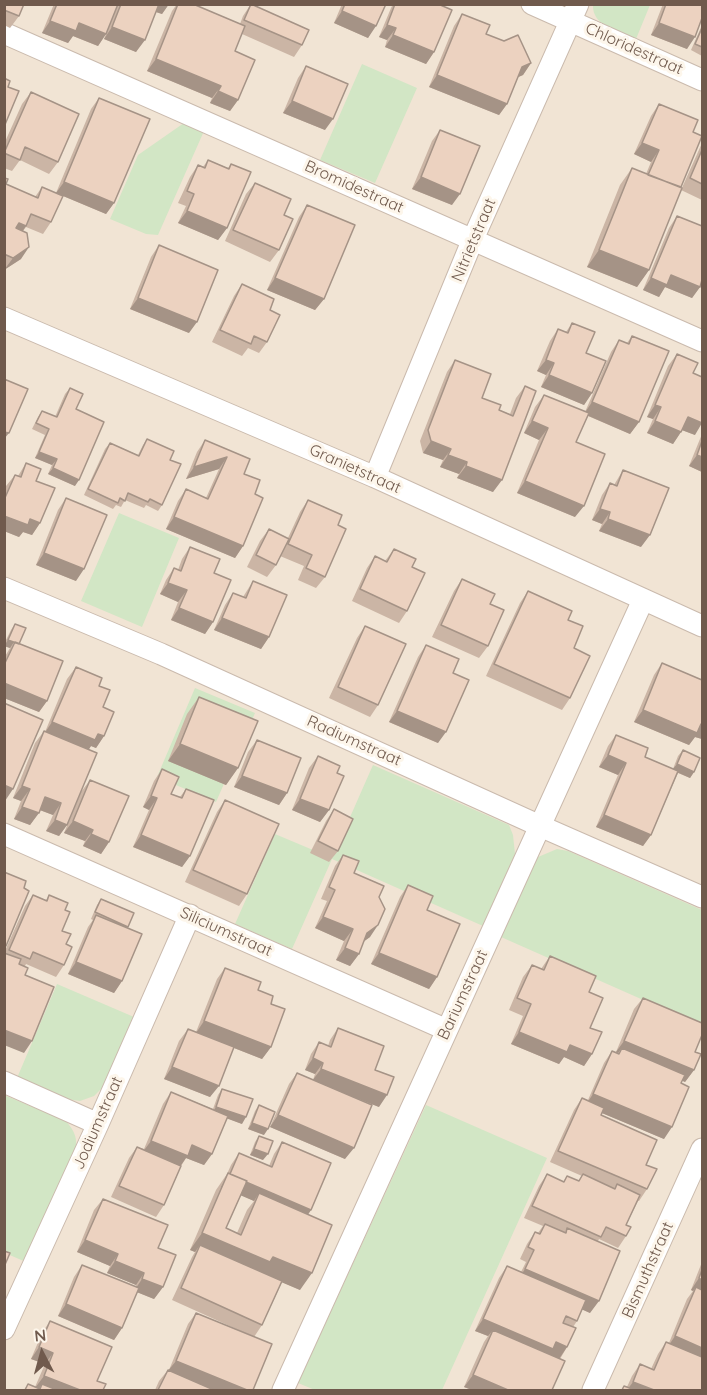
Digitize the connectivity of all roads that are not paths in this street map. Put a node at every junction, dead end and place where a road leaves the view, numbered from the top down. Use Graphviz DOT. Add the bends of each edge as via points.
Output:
graph roads {
  1 [pos="532,4"];
  2 [pos="574,13"];
  3 [pos="4,33"];
  4 [pos="702,80"];
  5 [pos="473,239"];
  6 [pos="4,318"];
  7 [pos="702,341"];
  8 [pos="375,477"];
  9 [pos="4,588"];
  10 [pos="643,600"];
  11 [pos="702,626"];
  12 [pos="540,826"];
  13 [pos="4,834"];
  14 [pos="702,897"];
  15 [pos="190,915"];
  16 [pos="447,1030"];
  17 [pos="4,1082"];
  18 [pos="98,1124"];
  19 [pos="702,1149"];
  20 [pos="4,1329"];
  21 [pos="283,1390"];
  22 [pos="593,1390"];
  1 -- 2 [label="street, Chloridestraat"];
  2 -- 4 [label="street, Chloridestraat"];
  2 -- 5 [label="street, Nitrietstraat"];
  3 -- 5 [label="street, Bromidestraat"];
  5 -- 7 [label="street, Bromidestraat"];
  5 -- 8 [label="street, Nitrietstraat"];
  6 -- 8 [label="street, Granietstraat"];
  8 -- 10 [label="street, Granietstraat"];
  9 -- 12 [label="street, Radiumstraat" via="161,654"];
  10 -- 11 [label="street, Granietstraat"];
  10 -- 12 [label="street, Bariumstraat"];
  12 -- 14 [label="street, Radiumstraat"];
  12 -- 16 [label="street, Bariumstraat"];
  13 -- 15 [label="street, Siliciumstraat"];
  15 -- 16 [label="street, Siliciumstraat"];
  15 -- 18 [label="street, Jodiumstraat"];
  16 -- 21 [label="street, Bariumstraat"];
  17 -- 18 [label="street"];
  18 -- 20 [label="street, Jodiumstraat"];
  19 -- 22 [label="street, Bismuthstraat"];
}
